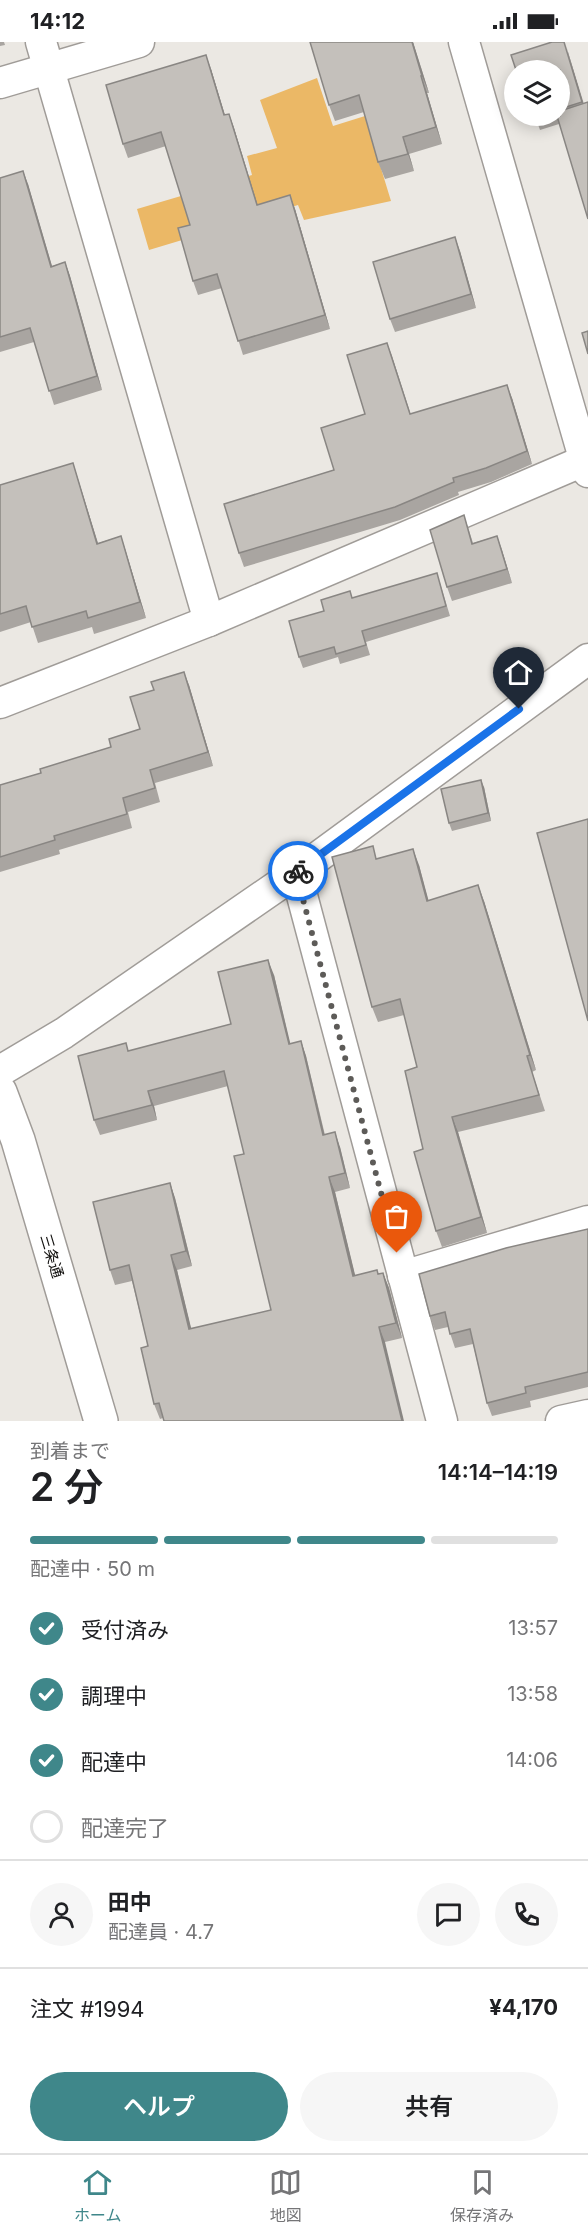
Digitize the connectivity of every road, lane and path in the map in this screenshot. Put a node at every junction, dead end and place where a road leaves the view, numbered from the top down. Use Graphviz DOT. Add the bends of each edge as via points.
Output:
graph roads {
  1 [pos="139,42"];
  2 [pos="464,42"];
  3 [pos="45,55"];
  4 [pos="0,82"];
  5 [pos="587,464"];
  6 [pos="210,621"];
  7 [pos="588,659"];
  8 [pos="0,703"];
  9 [pos="296,873"];
  10 [pos="0,1071"];
  11 [pos="0,1092"];
  12 [pos="588,1221"];
  13 [pos="403,1276"];
  14 [pos="588,1415"];
  15 [pos="101,1421"];
  16 [pos="442,1421"];
  17 [pos="561,1421"];
  1 -- 3 [label="street"];
  2 -- 5 [label="street"];
  3 -- 4 [label="street"];
  3 -- 6 [label="street"];
  5 -- 6 [label="street"];
  6 -- 8 [label="street"];
  7 -- 9 [label="street"];
  9 -- 10 [label="street" via="64,1033"];
  9 -- 13 [label="street"];
  11 -- 15 [label="street, 三条通" via="18,1140"];
  12 -- 13 [label="street"];
  13 -- 16 [label="street"];
  14 -- 17 [label="street"];
}
